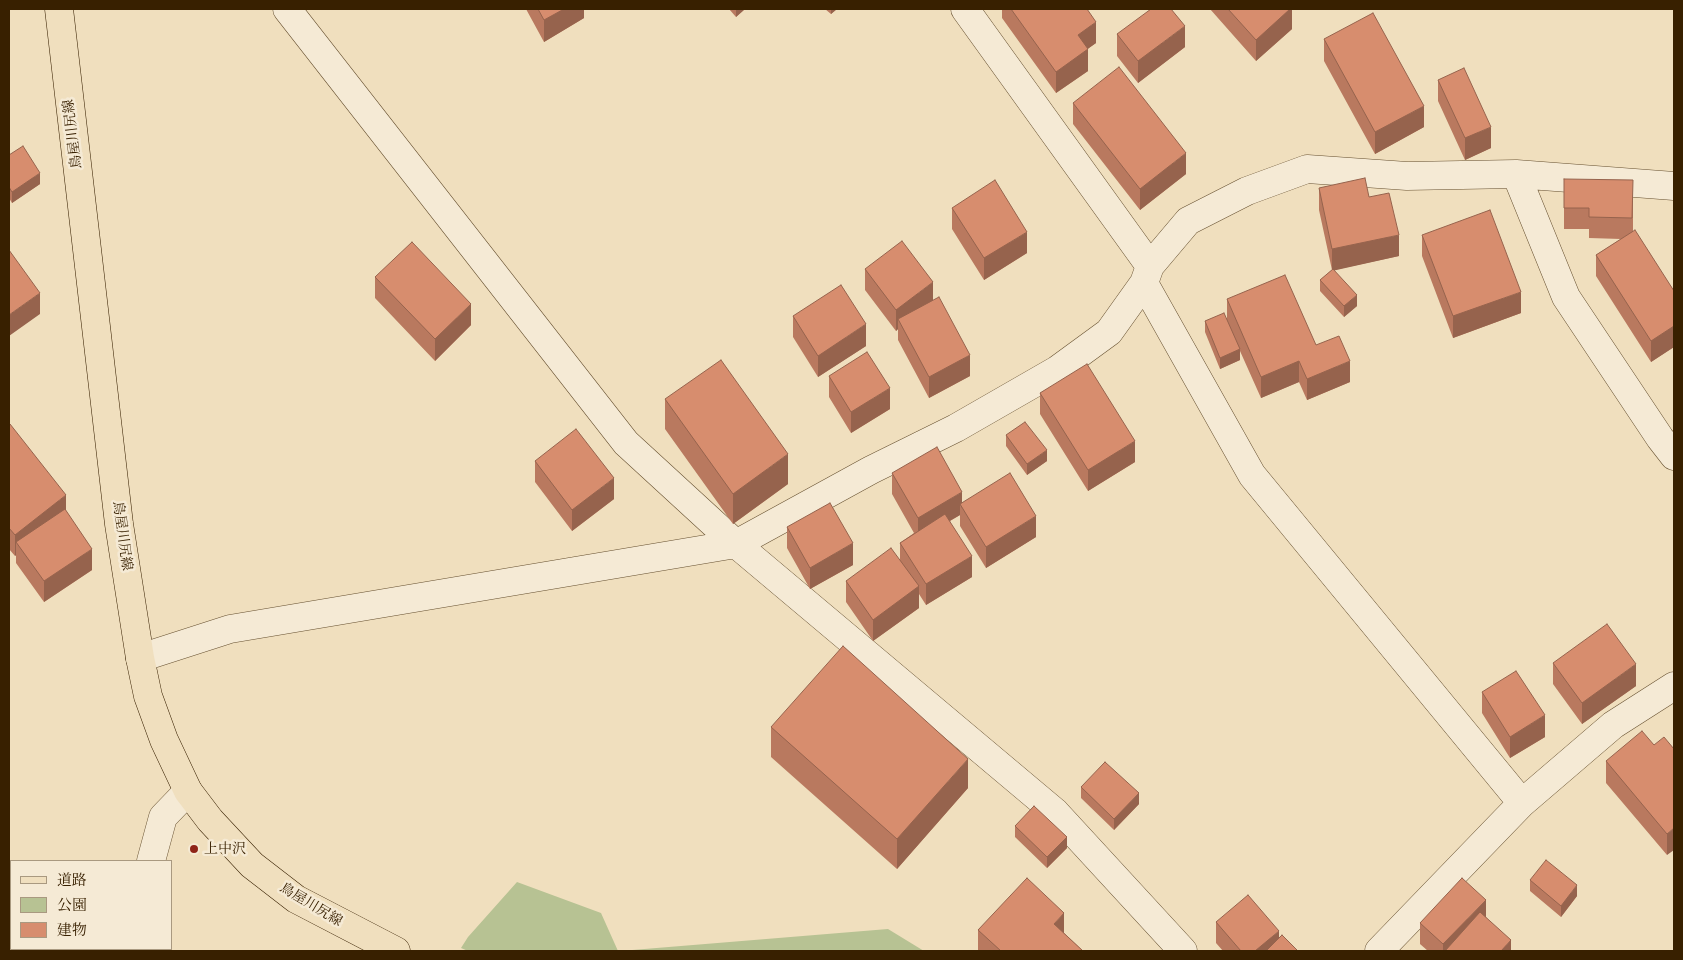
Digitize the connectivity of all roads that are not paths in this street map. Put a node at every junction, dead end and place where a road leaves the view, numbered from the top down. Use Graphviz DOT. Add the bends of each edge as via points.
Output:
graph roads {
  1 [pos="59,9"];
  2 [pos="287,9"];
  3 [pos="964,9"];
  4 [pos="1516,174"];
  5 [pos="1674,186"];
  6 [pos="1147,274"];
  7 [pos="1674,456"];
  8 [pos="736,544"];
  9 [pos="140,658"];
  10 [pos="1674,686"];
  11 [pos="188,791"];
  12 [pos="1522,803"];
  13 [pos="151,860"];
  14 [pos="396,951"];
  15 [pos="1183,951"];
  16 [pos="1379,951"];
  1 -- 9 [label="main road, 鳥屋川尻線" via="119,524"];
  2 -- 8 [label="street" via="626,443"];
  3 -- 6 [label="street"];
  4 -- 5 [label="street"];
  4 -- 6 [label="street" via="1407,176 1307,169 1247,191 1188,221"];
  4 -- 7 [label="street" via="1566,296"];
  6 -- 8 [label="street" via="1110,332 1057,370 956,428"];
  6 -- 12 [label="street" via="1252,475"];
  8 -- 9 [label="street" via="230,629"];
  8 -- 15 [label="street" via="1055,812"];
  9 -- 11 [label="main road, 鳥屋川尻線" via="148,696"];
  10 -- 12 [label="street" via="1613,725"];
  11 -- 13 [label="street" via="163,817"];
  11 -- 14 [label="main road, 鳥屋川尻線" via="230,843 274,883 296,899"];
  12 -- 16 [label="street"];
}
